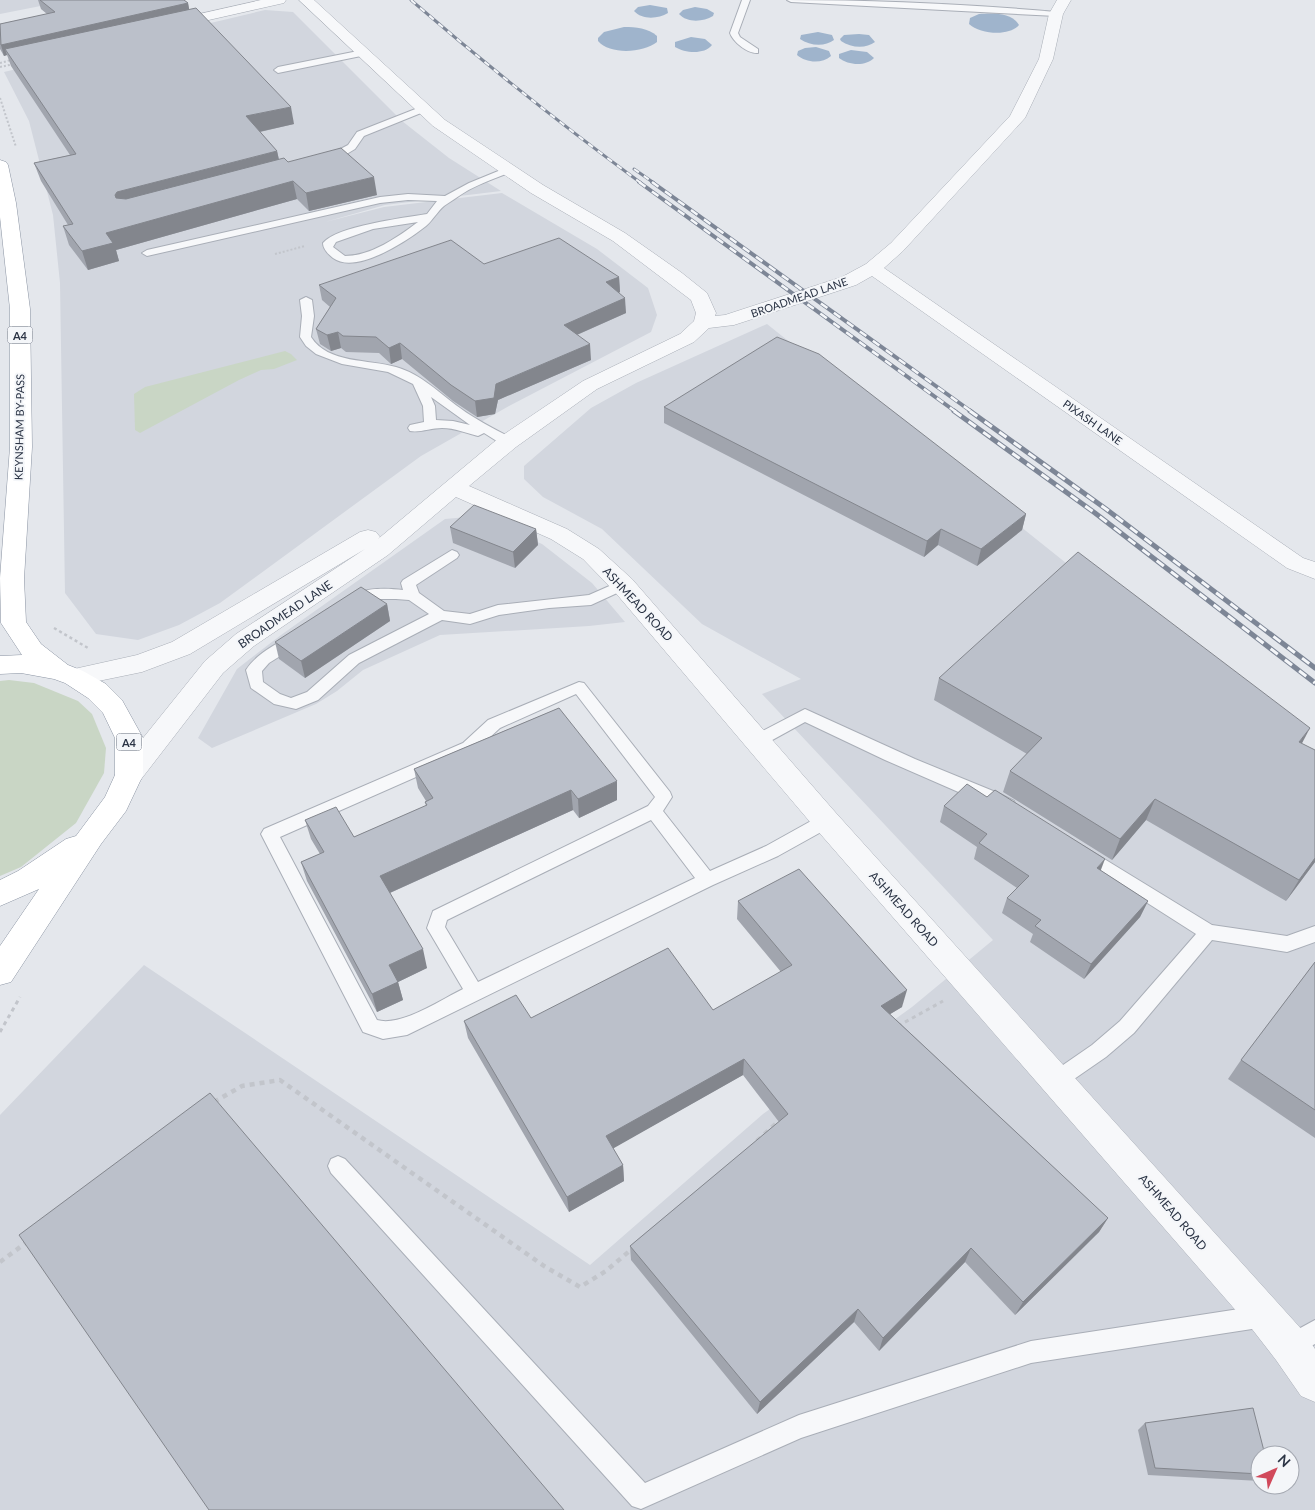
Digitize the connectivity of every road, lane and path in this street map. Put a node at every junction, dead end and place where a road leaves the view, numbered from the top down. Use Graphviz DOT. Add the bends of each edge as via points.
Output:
graph roads {
  1 [pos="279,0"];
  2 [pos="306,0"];
  3 [pos="746,0"];
  4 [pos="791,0"];
  5 [pos="1060,7"];
  6 [pos="152,29"];
  7 [pos="755,51"];
  8 [pos="363,53"];
  9 [pos="11,60"];
  10 [pos="15,60"];
  11 [pos="0,63"];
  12 [pos="0,67"];
  13 [pos="278,70"];
  14 [pos="423,109"];
  15 [pos="314,164"];
  16 [pos="0,165"];
  17 [pos="508,170"];
  18 [pos="449,199"];
  19 [pos="430,217"];
  20 [pos="147,253"];
  21 [pos="874,268"];
  22 [pos="306,300"];
  23 [pos="703,323"];
  24 [pos="418,382"];
  25 [pos="430,424"];
  26 [pos="414,428"];
  27 [pos="508,442"];
  28 [pos="448,492"];
  29 [pos="452,555"];
  30 [pos="1315,571"];
  31 [pos="623,585"];
  32 [pos="413,596"];
  33 [pos="339,611"];
  34 [pos="440,615"];
  35 [pos="306,632"];
  36 [pos="0,664"];
  37 [pos="66,674"];
  38 [pos="759,740"];
  39 [pos="129,775"];
  40 [pos="654,811"];
  41 [pos="1022,815"];
  42 [pos="826,821"];
  43 [pos="91,836"];
  44 [pos="1073,847"];
  45 [pos="707,880"];
  46 [pos="0,894"];
  47 [pos="1208,932"];
  48 [pos="1315,934"];
  49 [pos="0,972"];
  50 [pos="971,984"];
  51 [pos="475,993"];
  52 [pos="890,1030"];
  53 [pos="1057,1080"];
  54 [pos="208,1106"];
  55 [pos="784,1117"];
  56 [pos="754,1142"];
  57 [pos="338,1166"];
  58 [pos="31,1239"];
  59 [pos="636,1245"];
  60 [pos="0,1262"];
  61 [pos="1264,1316"];
  62 [pos="1303,1338"];
  63 [pos="1315,1382"];
  1 -- 6 [label="street"];
  2 -- 8 [label="street"];
  3 -- 7 [label="lane" via="734,32 736,38"];
  4 -- 5 [label="lane" via="1006,10"];
  5 -- 21 [label="street, BROADMEAD LANE" via="1046,59 1016,118"];
  8 -- 13 [label="lane"];
  8 -- 14 [label="street"];
  9 -- 11 [label="path"];
  10 -- 12 [label="path" via="16,64"];
  14 -- 15 [label="lane" via="360,134 352,147"];
  14 -- 17 [label="street"];
  16 -- 37 [label="highway, KEYNSHAM BY-PASS / A4" via="20,309 20,447 12,579 14,623 32,650"];
  17 -- 18 [label="lane"];
  17 -- 23 [label="street" via="619,237 676,277 700,297 706,313"];
  18 -- 19 [label="lane" via="439,205"];
  18 -- 20 [label="lane" via="408,197 380,200"];
  19 -- 19 [label="lane" via="395,242 362,257 337,257 328,247 332,240 371,226"];
  21 -- 23 [label="street, BROADMEAD LANE" via="849,281 727,321"];
  21 -- 30 [label="street, PIXASH LANE" via="1295,563"];
  22 -- 24 [label="lane" via="308,317 303,330 308,343 324,355 337,361 379,366 403,373"];
  23 -- 27 [label="street, BROADMEAD LANE" via="687,338 590,385"];
  24 -- 25 [label="lane" via="429,406"];
  24 -- 27 [label="lane" via="455,410"];
  25 -- 26 [label="lane"];
  25 -- 27 [label="lane" via="449,423"];
  27 -- 28 [label="street, BROADMEAD LANE"];
  28 -- 31 [label="street, ASHMEAD ROAD" via="559,534 591,554"];
  28 -- 37 [label="street, BROADMEAD LANE" via="180,648 142,663"];
  28 -- 39 [label="street, BROADMEAD LANE" via="380,550 238,645 214,667"];
  29 -- 32 [label="lane" via="408,583"];
  31 -- 34 [label="lane" via="591,600 498,610 470,619"];
  31 -- 38 [label="street, ASHMEAD ROAD"];
  32 -- 33 [label="lane" via="381,592 364,595"];
  32 -- 34 [label="lane"];
  34 -- 35 [label="lane" via="352,661 315,694 295,704 275,699 256,684 254,670 264,659"];
  36 -- 37 [label="highway, A4" via="22,664"];
  37 -- 39 [label="highway, A4" via="96,691 113,707 129,738"];
  38 -- 41 [label="lane" via="805,715 866,746 997,799"];
  38 -- 42 [label="street, ASHMEAD ROAD"];
  39 -- 43 [label="highway, A4" via="116,804"];
  40 -- 45 [label="lane"];
  40 -- 51 [label="lane" via="439,916 436,928"];
  40 -- 51 [label="lane" via="664,797 579,687 494,724 469,747 270,834 370,1026 383,1030 400,1029"];
  42 -- 45 [label="lane" via="772,851"];
  42 -- 50 [label="street, ASHMEAD ROAD"];
  43 -- 46 [label="highway, A4" via="29,880"];
  43 -- 49 [label="highway, A4"];
  44 -- 47 [label="lane"];
  45 -- 51 [label="lane"];
  47 -- 48 [label="lane" via="1287,944"];
  47 -- 53 [label="lane" via="1127,1027"];
  50 -- 52 [label="path"];
  50 -- 53 [label="street, ASHMEAD ROAD"];
  53 -- 61 [label="street, ASHMEAD ROAD"];
  54 -- 59 [label="path" via="242,1086 280,1080 544,1266 580,1287 606,1271"];
  55 -- 56 [label="path"];
  57 -- 61 [label="lane" via="641,1497 799,1427 1031,1352"];
  58 -- 60 [label="path"];
  61 -- 62 [label="street, ASHMEAD ROAD"];
  62 -- 63 [label="street, ASHMEAD ROAD"];
}
